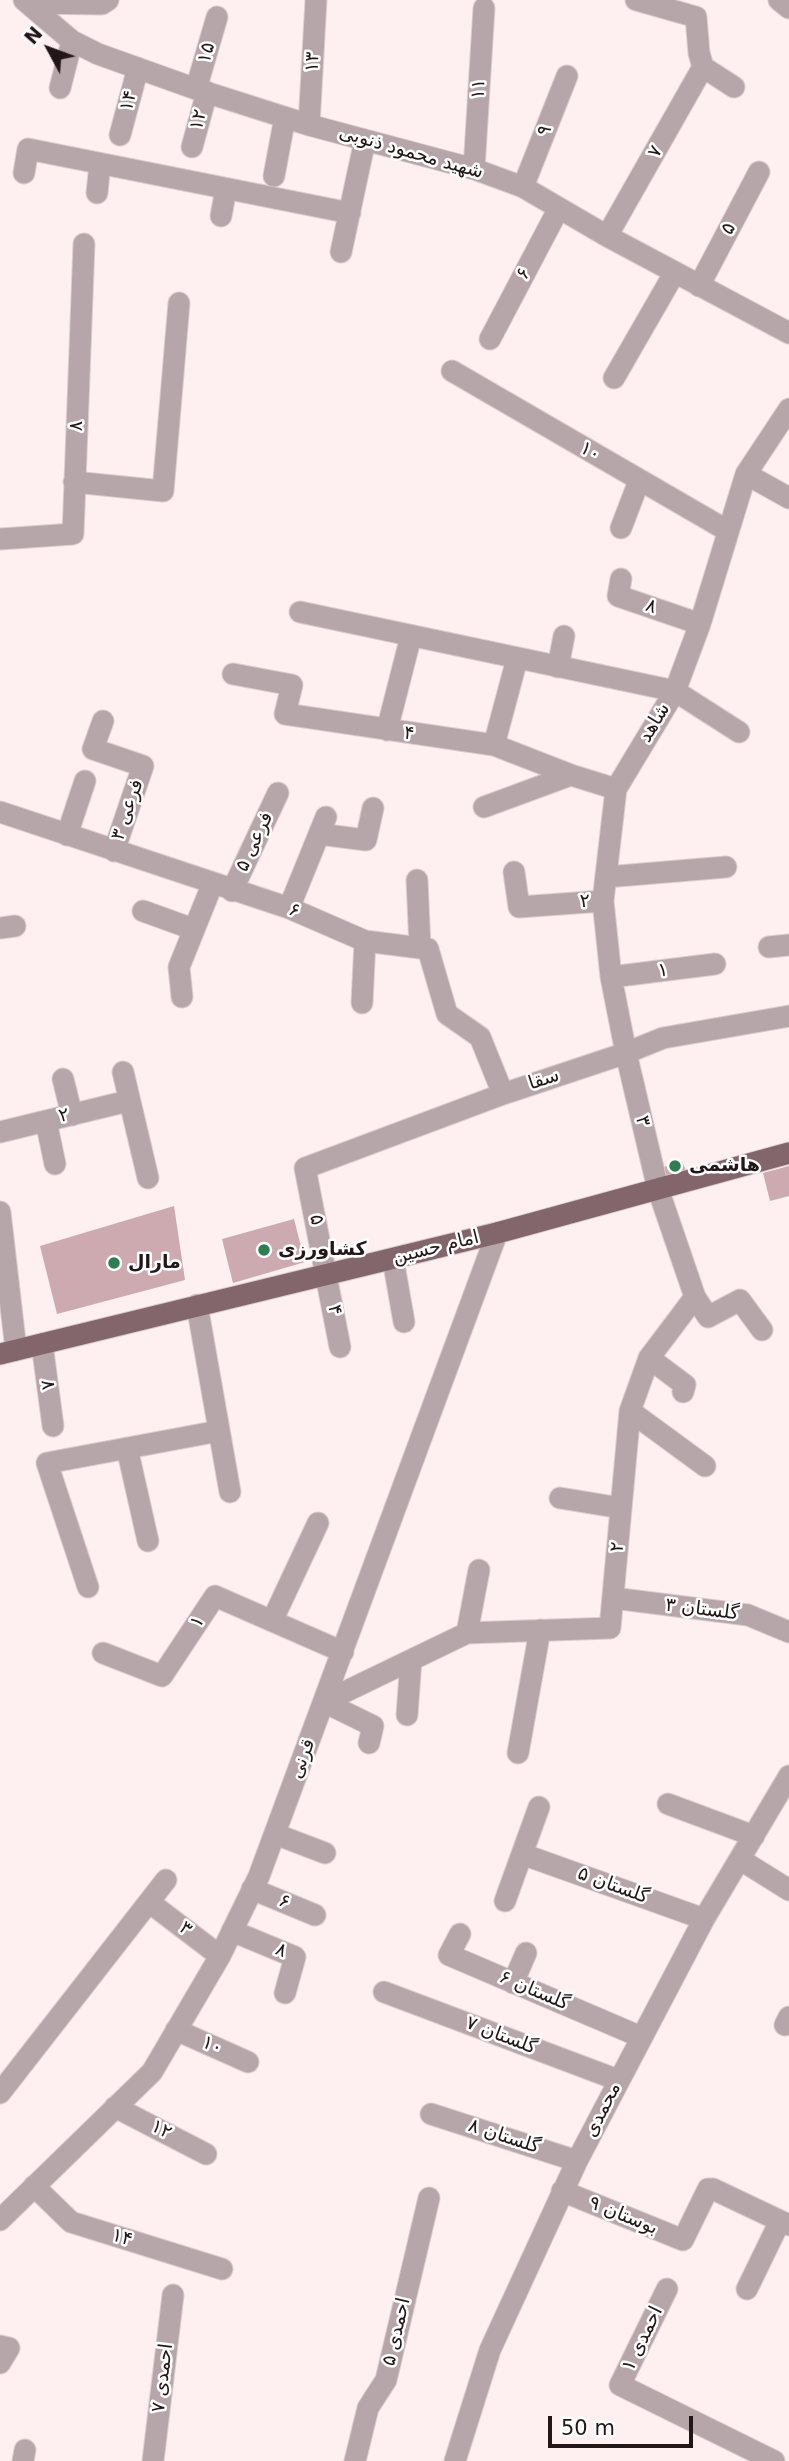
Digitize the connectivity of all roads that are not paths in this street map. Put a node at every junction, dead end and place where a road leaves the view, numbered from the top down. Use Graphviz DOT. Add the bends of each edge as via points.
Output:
graph roads {
  1 [pos="108,0"];
  2 [pos="316,0"];
  3 [pos="636,0"];
  4 [pos="779,0"];
  5 [pos="26,2"];
  6 [pos="484,8"];
  7 [pos="789,8"];
  8 [pos="217,17"];
  9 [pos="72,41"];
  10 [pos="703,67"];
  11 [pos="138,68"];
  12 [pos="568,76"];
  13 [pos="734,87"];
  14 [pos="60,88"];
  15 [pos="202,91"];
  16 [pos="285,117"];
  17 [pos="309,125"];
  18 [pos="120,135"];
  19 [pos="366,140"];
  20 [pos="192,147"];
  21 [pos="100,164"];
  22 [pos="474,169"];
  23 [pos="759,172"];
  24 [pos="24,173"];
  25 [pos="274,176"];
  26 [pos="523,187"];
  27 [pos="226,189"];
  28 [pos="97,192"];
  29 [pos="559,208"];
  30 [pos="349,213"];
  31 [pos="221,216"];
  32 [pos="607,236"];
  33 [pos="84,244"];
  34 [pos="341,252"];
  35 [pos="675,272"];
  36 [pos="699,286"];
  37 [pos="179,303"];
  38 [pos="786,325"];
  39 [pos="490,340"];
  40 [pos="452,371"];
  41 [pos="614,378"];
  42 [pos="789,409"];
  43 [pos="746,474"];
  44 [pos="639,481"];
  45 [pos="74,482"];
  46 [pos="789,498"];
  47 [pos="621,528"];
  48 [pos="729,531"];
  49 [pos="0,540"];
  50 [pos="621,579"];
  51 [pos="300,612"];
  52 [pos="701,624"];
  53 [pos="411,636"];
  54 [pos="564,636"];
  55 [pos="517,659"];
  56 [pos="558,667"];
  57 [pos="233,674"];
  58 [pos="675,691"];
  59 [pos="103,721"];
  60 [pos="387,730"];
  61 [pos="739,732"];
  62 [pos="494,745"];
  63 [pos="571,775"];
  64 [pos="85,781"];
  65 [pos="615,789"];
  66 [pos="278,793"];
  67 [pos="484,807"];
  68 [pos="373,808"];
  69 [pos="0,812"];
  70 [pos="66,835"];
  71 [pos="114,851"];
  72 [pos="726,867"];
  73 [pos="514,872"];
  74 [pos="606,877"];
  75 [pos="417,880"];
  76 [pos="222,888"];
  77 [pos="603,901"];
  78 [pos="289,908"];
  79 [pos="143,911"];
  80 [pos="193,929"];
  81 [pos="365,941"];
  82 [pos="420,947"];
  83 [pos="715,964"];
  84 [pos="611,977"];
  85 [pos="182,997"];
  86 [pos="362,1003"];
  87 [pos="789,1016"];
  88 [pos="626,1053"];
  89 [pos="123,1072"];
  90 [pos="63,1079"];
  91 [pos="503,1094"];
  92 [pos="128,1101"];
  93 [pos="72,1115"];
  94 [pos="46,1121"];
  95 [pos="0,1132"];
  96 [pos="789,1153"];
  97 [pos="55,1164"];
  98 [pos="305,1168"];
  99 [pos="148,1178"];
  100 [pos="658,1189"];
  101 [pos="0,1212"];
  102 [pos="497,1233"];
  103 [pos="393,1259"];
  104 [pos="327,1272"];
  105 [pos="695,1297"];
  106 [pos="197,1305"];
  107 [pos="404,1322"];
  108 [pos="762,1330"];
  109 [pos="42,1344"];
  110 [pos="340,1347"];
  111 [pos="8,1352"];
  112 [pos="649,1358"];
  113 [pos="683,1392"];
  114 [pos="630,1411"];
  115 [pos="53,1426"];
  116 [pos="219,1431"];
  117 [pos="127,1448"];
  118 [pos="705,1466"];
  119 [pos="230,1492"];
  120 [pos="561,1498"];
  121 [pos="621,1508"];
  122 [pos="318,1523"];
  123 [pos="148,1541"];
  124 [pos="479,1570"];
  125 [pos="88,1587"];
  126 [pos="613,1598"];
  127 [pos="272,1621"];
  128 [pos="540,1630"];
  129 [pos="789,1632"];
  130 [pos="467,1633"];
  131 [pos="343,1651"];
  132 [pos="103,1653"];
  133 [pos="411,1660"];
  134 [pos="324,1702"];
  135 [pos="407,1715"];
  136 [pos="369,1743"];
  137 [pos="518,1753"];
  138 [pos="789,1776"];
  139 [pos="668,1804"];
  140 [pos="539,1807"];
  141 [pos="275,1834"];
  142 [pos="754,1836"];
  143 [pos="325,1853"];
  144 [pos="522,1854"];
  145 [pos="741,1860"];
  146 [pos="166,1880"];
  147 [pos="252,1889"];
  148 [pos="789,1891"];
  149 [pos="505,1901"];
  150 [pos="149,1902"];
  151 [pos="315,1915"];
  152 [pos="704,1919"];
  153 [pos="232,1931"];
  154 [pos="460,1934"];
  155 [pos="526,1953"];
  156 [pos="220,1956"];
  157 [pos="513,1983"];
  158 [pos="384,1992"];
  159 [pos="285,1993"];
  160 [pos="176,2030"];
  161 [pos="641,2037"];
  162 [pos="248,2062"];
  163 [pos="7,2073"];
  164 [pos="618,2080"];
  165 [pos="0,2093"];
  166 [pos="116,2107"];
  167 [pos="431,2114"];
  168 [pos="206,2154"];
  169 [pos="577,2161"];
  170 [pos="34,2186"];
  171 [pos="562,2191"];
  172 [pos="429,2198"];
  173 [pos="3,2211"];
  174 [pos="784,2223"];
  175 [pos="222,2269"];
  176 [pos="667,2289"];
  177 [pos="747,2289"];
  178 [pos="173,2295"];
  179 [pos="153,2461"];
  180 [pos="355,2461"];
  181 [pos="455,2461"];
  182 [pos="774,2461"];
  1 -- 5 [label="street" via="102,4"];
  2 -- 17 [label="street, ۱۳"];
  3 -- 10 [label="street" via="696,17"];
  4 -- 7 [label="street"];
  5 -- 9 [label="street, شهید محمود ذنوبی"];
  6 -- 22 [label="street, ۱۱"];
  8 -- 15 [label="street, ۱۵"];
  9 -- 11 [label="street, شهید محمود ذنوبی"];
  9 -- 14 [label="street"];
  10 -- 13 [label="street"];
  10 -- 32 [label="street, ۷"];
  11 -- 15 [label="street, شهید محمود ذنوبی"];
  11 -- 18 [label="street, ۱۴"];
  12 -- 26 [label="street, ۹"];
  15 -- 16 [label="street, شهید محمود ذنوبی"];
  15 -- 20 [label="street, ۱۲"];
  16 -- 17 [label="street, شهید محمود ذنوبی"];
  16 -- 25 [label="street"];
  17 -- 19 [label="street, شهید محمود ذنوبی"];
  19 -- 22 [label="street, شهید محمود ذنوبی"];
  19 -- 30 [label="street"];
  21 -- 24 [label="street" via="28,149"];
  21 -- 27 [label="street"];
  21 -- 28 [label="street"];
  22 -- 26 [label="street, شهید محمود ذنوبی"];
  23 -- 36 [label="street, ۵"];
  26 -- 29 [label="street, شهید محمود ذنوبی"];
  27 -- 30 [label="street"];
  27 -- 31 [label="street"];
  29 -- 32 [label="street, شهید محمود ذنوبی"];
  29 -- 39 [label="street, ۶"];
  30 -- 34 [label="street"];
  32 -- 35 [label="street, شهید محمود ذنوبی"];
  33 -- 45 [label="street, ۸"];
  35 -- 36 [label="street, شهید محمود ذنوبی"];
  35 -- 41 [label="street"];
  36 -- 38 [label="street, شهید محمود ذنوبی"];
  37 -- 45 [label="street" via="163,491"];
  40 -- 44 [label="street, ۱۰"];
  42 -- 43 [label="street, شاهد"];
  43 -- 46 [label="street"];
  43 -- 48 [label="street, شاهد"];
  44 -- 47 [label="street"];
  44 -- 48 [label="street, ۱۰"];
  45 -- 49 [label="street, ۸" via="73,534"];
  48 -- 52 [label="street, شاهد"];
  50 -- 52 [label="street, ۸" via="618,596"];
  51 -- 53 [label="street"];
  52 -- 58 [label="street, شاهد"];
  53 -- 55 [label="street"];
  53 -- 60 [label="street"];
  54 -- 56 [label="street"];
  55 -- 56 [label="street"];
  55 -- 62 [label="street"];
  56 -- 58 [label="street"];
  57 -- 60 [label="street, ۴" via="292,685 285,714"];
  58 -- 61 [label="street"];
  58 -- 65 [label="street, شاهد"];
  59 -- 71 [label="street, فرعی ۳" via="93,749 143,766"];
  60 -- 62 [label="street, ۴"];
  62 -- 63 [label="street, ۴"];
  63 -- 65 [label="street, ۴"];
  63 -- 67 [label="street"];
  64 -- 70 [label="street"];
  65 -- 74 [label="street, شاهد"];
  66 -- 76 [label="street, فرعی ۵"];
  68 -- 78 [label="street" via="366,840 323,826"];
  69 -- 70 [label="street, ۶"];
  70 -- 71 [label="street, ۶"];
  71 -- 76 [label="street, ۶"];
  72 -- 74 [label="street"];
  73 -- 77 [label="street, ۲" via="519,907"];
  74 -- 77 [label="street, شاهد"];
  75 -- 82 [label="street"];
  76 -- 78 [label="street, ۶"];
  76 -- 80 [label="street, فرعی ۵"];
  77 -- 84 [label="street, شاهد"];
  78 -- 81 [label="street, ۶"];
  79 -- 80 [label="street"];
  80 -- 85 [label="street, فرعی ۵" via="179,967"];
  81 -- 82 [label="street, ۶"];
  81 -- 86 [label="street"];
  82 -- 91 [label="street" via="428,949 447,1014 480,1037"];
  83 -- 84 [label="street, ۱"];
  84 -- 88 [label="street, شاهد"];
  87 -- 88 [label="street, سقا" via="663,1038"];
  88 -- 91 [label="street, سقا"];
  88 -- 100 [label="street, ۳"];
  89 -- 92 [label="street"];
  90 -- 93 [label="street"];
  91 -- 98 [label="street, سقا"];
  92 -- 93 [label="street, ۲"];
  92 -- 99 [label="street"];
  93 -- 94 [label="street, ۲"];
  94 -- 95 [label="street, ۲"];
  94 -- 97 [label="street"];
  96 -- 100 [label="main road, امام حسین"];
  98 -- 104 [label="street, ۵"];
  100 -- 102 [label="main road, امام حسین"];
  100 -- 105 [label="street"];
  101 -- 111 [label="street"];
  102 -- 103 [label="main road, امام حسین"];
  102 -- 131 [label="street, قرنی"];
  103 -- 104 [label="main road, امام حسین"];
  103 -- 107 [label="street"];
  104 -- 106 [label="main road, امام حسین"];
  104 -- 110 [label="street, ۴"];
  105 -- 108 [label="street" via="708,1317 740,1300"];
  105 -- 112 [label="street, ۲"];
  106 -- 109 [label="main road, امام حسین"];
  106 -- 116 [label="street"];
  109 -- 111 [label="main road, امام حسین"];
  109 -- 115 [label="street, ۸"];
  112 -- 113 [label="street" via="685,1385"];
  112 -- 114 [label="street, ۲"];
  114 -- 118 [label="street"];
  114 -- 121 [label="street, ۲"];
  116 -- 117 [label="street"];
  116 -- 119 [label="street"];
  117 -- 123 [label="street"];
  117 -- 125 [label="street" via="47,1463"];
  120 -- 121 [label="street"];
  121 -- 126 [label="street, ۲"];
  122 -- 127 [label="street"];
  124 -- 130 [label="street"];
  126 -- 128 [label="street, ۲" via="610,1628"];
  126 -- 129 [label="street, گلستان ۳" via="748,1615"];
  127 -- 131 [label="street, ۱"];
  127 -- 132 [label="street, ۱" via="215,1596 162,1676"];
  128 -- 130 [label="street, ۲"];
  128 -- 137 [label="street"];
  130 -- 133 [label="street, ۲"];
  131 -- 134 [label="street, قرنی"];
  133 -- 134 [label="street, ۲"];
  133 -- 135 [label="street"];
  134 -- 136 [label="street" via="373,1726"];
  134 -- 141 [label="street, قرنی"];
  138 -- 142 [label="street, محمدی"];
  139 -- 142 [label="street"];
  140 -- 144 [label="street"];
  141 -- 143 [label="street"];
  141 -- 147 [label="street, قرنی"];
  142 -- 145 [label="street, محمدی"];
  144 -- 149 [label="street"];
  144 -- 152 [label="street, گلستان ۵"];
  145 -- 148 [label="street"];
  145 -- 152 [label="street, محمدی"];
  146 -- 150 [label="street"];
  147 -- 151 [label="street, ۶"];
  147 -- 153 [label="street, قرنی"];
  150 -- 156 [label="street, ۳"];
  150 -- 163 [label="street"];
  152 -- 161 [label="street, محمدی"];
  153 -- 156 [label="street, قرنی"];
  153 -- 159 [label="street, ۸" via="295,1957"];
  154 -- 157 [label="street, گلستان ۶" via="449,1955"];
  155 -- 157 [label="street"];
  156 -- 160 [label="street, قرنی"];
  157 -- 161 [label="street, گلستان ۶"];
  158 -- 164 [label="street, گلستان ۷"];
  160 -- 162 [label="street, ۱۰"];
  160 -- 166 [label="street, قرنی" via="152,2072"];
  161 -- 164 [label="street, محمدی"];
  163 -- 165 [label="street"];
  164 -- 169 [label="street, محمدی"];
  166 -- 168 [label="street, ۱۲"];
  166 -- 170 [label="street, قرنی"];
  167 -- 169 [label="street, گلستان ۸"];
  169 -- 171 [label="street, محمدی"];
  170 -- 173 [label="street, قرنی"];
  170 -- 175 [label="street, ۱۴" via="71,2222"];
  171 -- 174 [label="street, بوستان ۹" via="683,2240 708,2189"];
  171 -- 181 [label="street, محمدی" via="490,2350"];
  172 -- 180 [label="street, احمدی ۵" via="386,2380 368,2408"];
  174 -- 177 [label="street"];
  176 -- 182 [label="street, احمدی ۱" via="620,2385"];
  178 -- 179 [label="street, احمدی ۷"];
}
